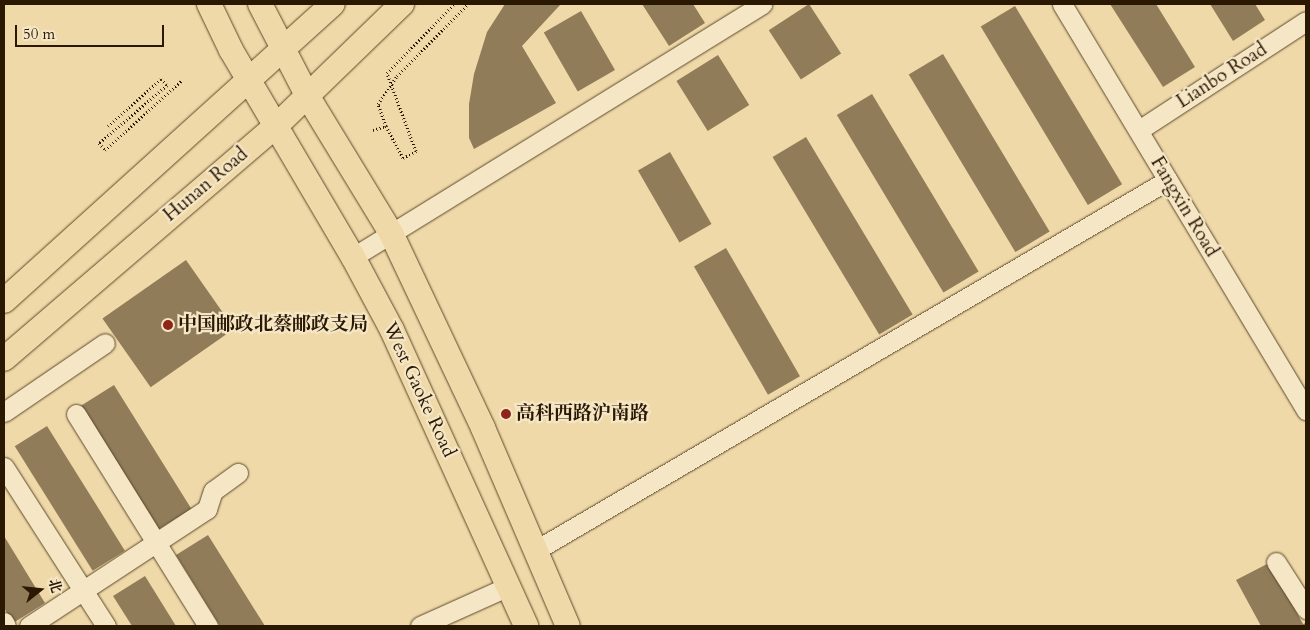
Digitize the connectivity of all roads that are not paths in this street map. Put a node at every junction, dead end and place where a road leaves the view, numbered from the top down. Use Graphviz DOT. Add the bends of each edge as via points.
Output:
graph roads {
  1 [pos="209,4"];
  2 [pos="260,4"];
  3 [pos="333,4"];
  4 [pos="402,4"];
  5 [pos="762,4"];
  6 [pos="1062,4"];
  7 [pos="1306,21"];
  8 [pos="284,51"];
  9 [pos="250,82"];
  10 [pos="308,97"];
  11 [pos="275,127"];
  12 [pos="1139,130"];
  13 [pos="1168,180"];
  14 [pos="391,233"];
  15 [pos="353,257"];
  16 [pos="4,301"];
  17 [pos="105,343"];
  18 [pos="4,359"];
  19 [pos="1306,410"];
  20 [pos="4,412"];
  21 [pos="76,414"];
  22 [pos="4,467"];
  23 [pos="238,473"];
  24 [pos="155,543"];
  25 [pos="536,550"];
  26 [pos="1276,562"];
  27 [pos="509,586"];
  28 [pos="83,591"];
  29 [pos="1306,609"];
  30 [pos="4,622"];
  31 [pos="6,626"];
  32 [pos="29,626"];
  33 [pos="106,626"];
  34 [pos="208,626"];
  35 [pos="420,626"];
  36 [pos="526,626"];
  37 [pos="568,626"];
  1 -- 9 [label="main road, West Gaoke Road"];
  2 -- 8 [label="main road"];
  3 -- 8 [label="main road"];
  4 -- 10 [label="main road, Hunan Road"];
  5 -- 14 [label="street"];
  6 -- 12 [label="street, Fangxin Road"];
  7 -- 12 [label="street, Lianbo Road"];
  8 -- 9 [label="main road"];
  8 -- 10 [label="main road"];
  9 -- 11 [label="main road, West Gaoke Road"];
  9 -- 16 [label="main road"];
  10 -- 11 [label="main road, Hunan Road"];
  10 -- 14 [label="main road"];
  11 -- 15 [label="main road, West Gaoke Road"];
  11 -- 18 [label="main road, Hunan Road"];
  12 -- 13 [label="street, Fangxin Road"];
  13 -- 19 [label="street, Fangxin Road"];
  13 -- 25 [label="street"];
  14 -- 15 [label="street"];
  14 -- 25 [label="main road" via="483,428"];
  15 -- 27 [label="main road, West Gaoke Road" via="392,330"];
  17 -- 20 [label="street"];
  21 -- 24 [label="street"];
  22 -- 28 [label="street"];
  23 -- 24 [label="street" via="213,491 207,509"];
  24 -- 28 [label="street"];
  24 -- 34 [label="street"];
  25 -- 37 [label="main road"];
  26 -- 29 [label="street"];
  27 -- 35 [label="street"];
  27 -- 36 [label="main road, West Gaoke Road"];
  28 -- 32 [label="street"];
  28 -- 33 [label="street"];
  30 -- 31 [label="street"];
}
